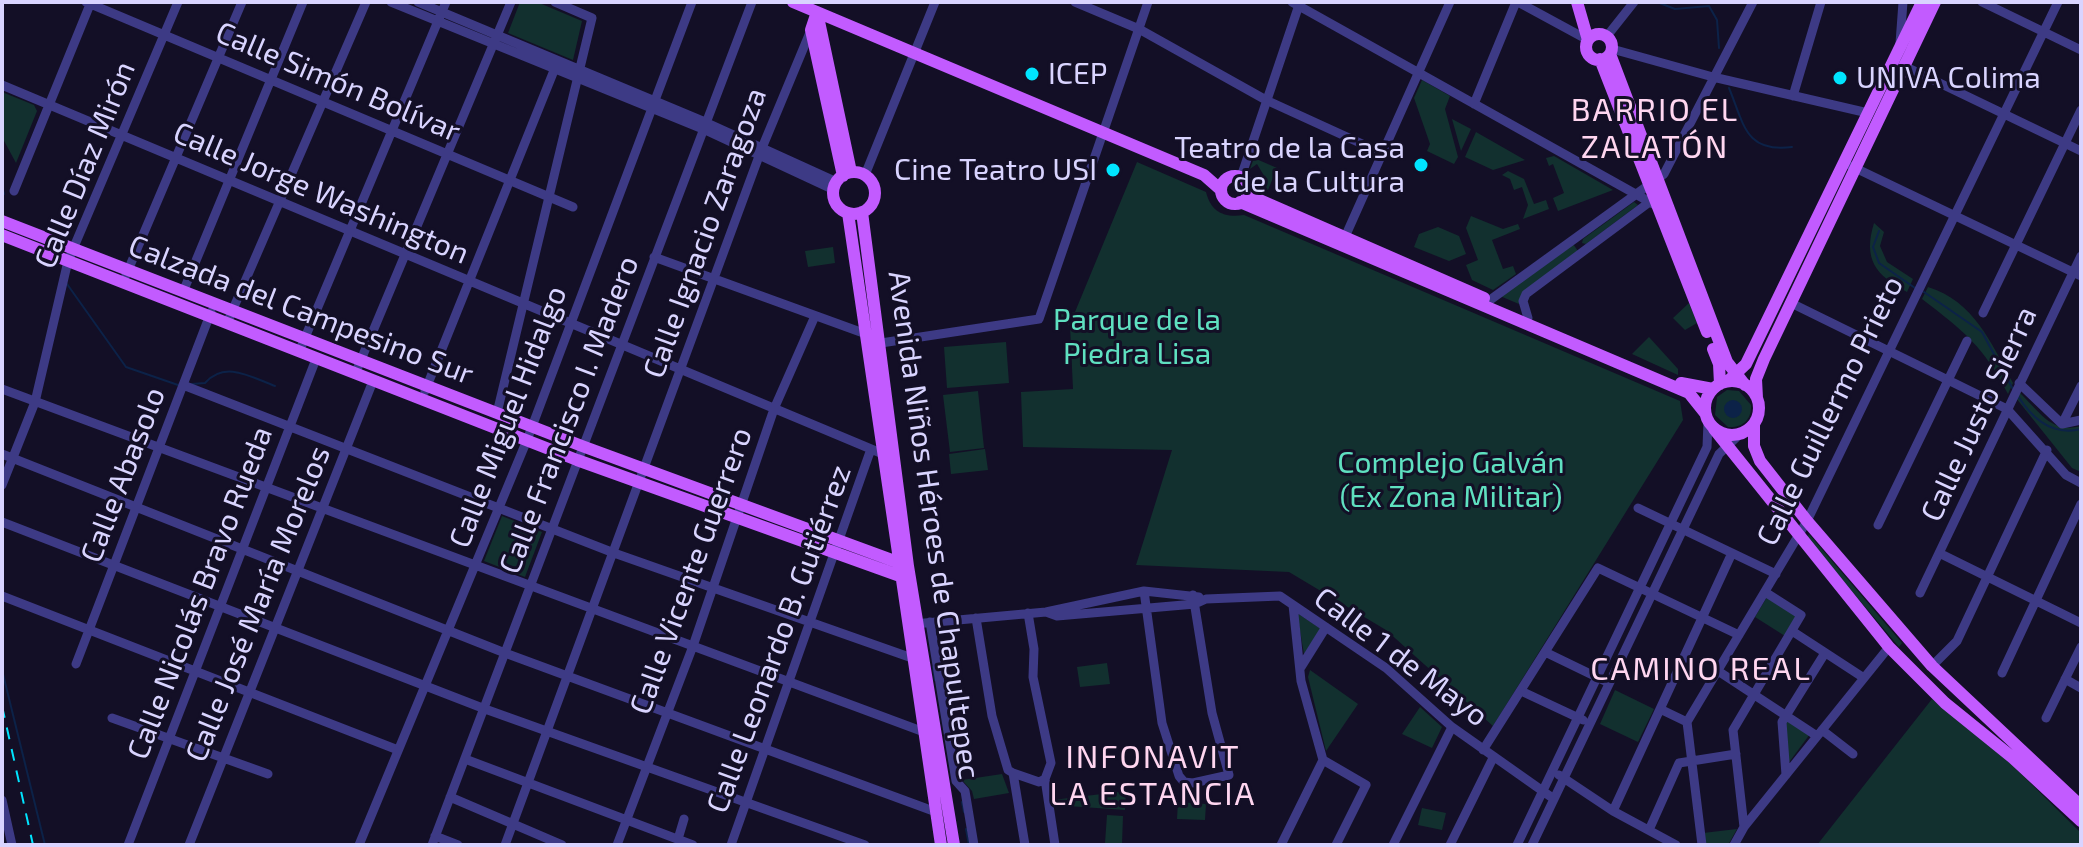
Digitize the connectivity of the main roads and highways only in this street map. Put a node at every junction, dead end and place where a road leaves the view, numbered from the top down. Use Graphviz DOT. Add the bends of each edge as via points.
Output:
graph roads {
  1 [pos="793,2"];
  2 [pos="1577,2"];
  3 [pos="1583,2"];
  4 [pos="1922,2"];
  5 [pos="1935,2"];
  6 [pos="819,18"];
  7 [pos="1603,45"];
  8 [pos="1906,49"];
  9 [pos="1899,64"];
  10 [pos="1850,165"];
  11 [pos="841,180"];
  12 [pos="1224,184"];
  13 [pos="1249,189"];
  14 [pos="1654,194"];
  15 [pos="1240,202"];
  16 [pos="862,212"];
  17 [pos="848,213"];
  18 [pos="2,221"];
  19 [pos="2,235"];
  20 [pos="70,255"];
  21 [pos="1805,258"];
  22 [pos="126,276"];
  23 [pos="212,310"];
  24 [pos="301,346"];
  25 [pos="1729,383"];
  26 [pos="1757,398"];
  27 [pos="1709,421"];
  28 [pos="1754,424"];
  29 [pos="739,512"];
  30 [pos="902,568"];
  31 [pos="918,623"];
  32 [pos="1943,677"];
  33 [pos="1930,687"];
  34 [pos="1959,692"];
  35 [pos="1948,705"];
  36 [pos="2081,806"];
  37 [pos="2081,821"];
  38 [pos="941,845"];
  39 [pos="954,845"];
  1 -- 6 [label="main road"];
  2 -- 7 [label="main road"];
  3 -- 7 [label="main road"];
  4 -- 8 [label="main road"];
  5 -- 8 [label="main road"];
  6 -- 11 [label="main road"];
  6 -- 12 [label="main road" via="915,53"];
  7 -- 14 [label="main road"];
  8 -- 9 [label="main road"];
  9 -- 10 [label="main road"];
  9 -- 10 [label="main road" via="1868,113"];
  10 -- 21 [label="main road"];
  11 -- 16 [label="main road" via="865,175 875,192 872,204"];
  11 -- 17 [label="main road" via="836,201"];
  12 -- 13 [label="main road" via="1241,177"];
  12 -- 15 [label="main road" via="1227,201"];
  13 -- 15 [label="main road"];
  13 -- 25 [label="main road" via="1255,198 1691,388"];
  14 -- 25 [label="main road"];
  14 -- 25 [label="main road" via="1727,362"];
  15 -- 27 [label="main road" via="1689,393"];
  16 -- 17 [label="main road"];
  16 -- 30 [label="main road, Avenida Niños Héroes de Chapultepec" via="881,343"];
  17 -- 30 [label="main road, Avenida Niños Héroes de Chapultepec" via="877,452"];
  18 -- 20 [label="main road, Calzada del Campesino Sur"];
  19 -- 20 [label="main road, Calzada del Campesino Sur"];
  20 -- 22 [label="main road, Calzada del Campesino Sur"];
  21 -- 25 [label="main road" via="1746,364"];
  21 -- 26 [label="main road" via="1759,371"];
  22 -- 23 [label="main road, Calzada del Campesino Sur"];
  22 -- 23 [label="main road, Calzada del Campesino Sur" via="183,292"];
  23 -- 24 [label="main road, Calzada del Campesino Sur"];
  24 -- 29 [label="main road, Calzada del Campesino Sur" via="427,386 645,469"];
  24 -- 29 [label="main road, Calzada del Campesino Sur" via="316,359 577,460"];
  25 -- 26 [label="main road"];
  25 -- 27 [label="main road" via="1707,396"];
  26 -- 28 [label="main road"];
  27 -- 28 [label="main road" via="1722,433 1740,434"];
  27 -- 33 [label="main road" via="1889,647"];
  28 -- 32 [label="main road" via="1760,461"];
  29 -- 30 [label="main road"];
  30 -- 31 [label="main road, Avenida Niños Héroes de Chapultepec"];
  31 -- 38 [label="main road, Avenida Niños Héroes de Chapultepec" via="912,658"];
  31 -- 39 [label="main road, Avenida Niños Héroes de Chapultepec"];
  32 -- 33 [label="main road"];
  32 -- 34 [label="main road"];
  33 -- 35 [label="main road"];
  34 -- 35 [label="main road" via="1949,696"];
  34 -- 36 [label="main road"];
  35 -- 37 [label="main road"];
}
